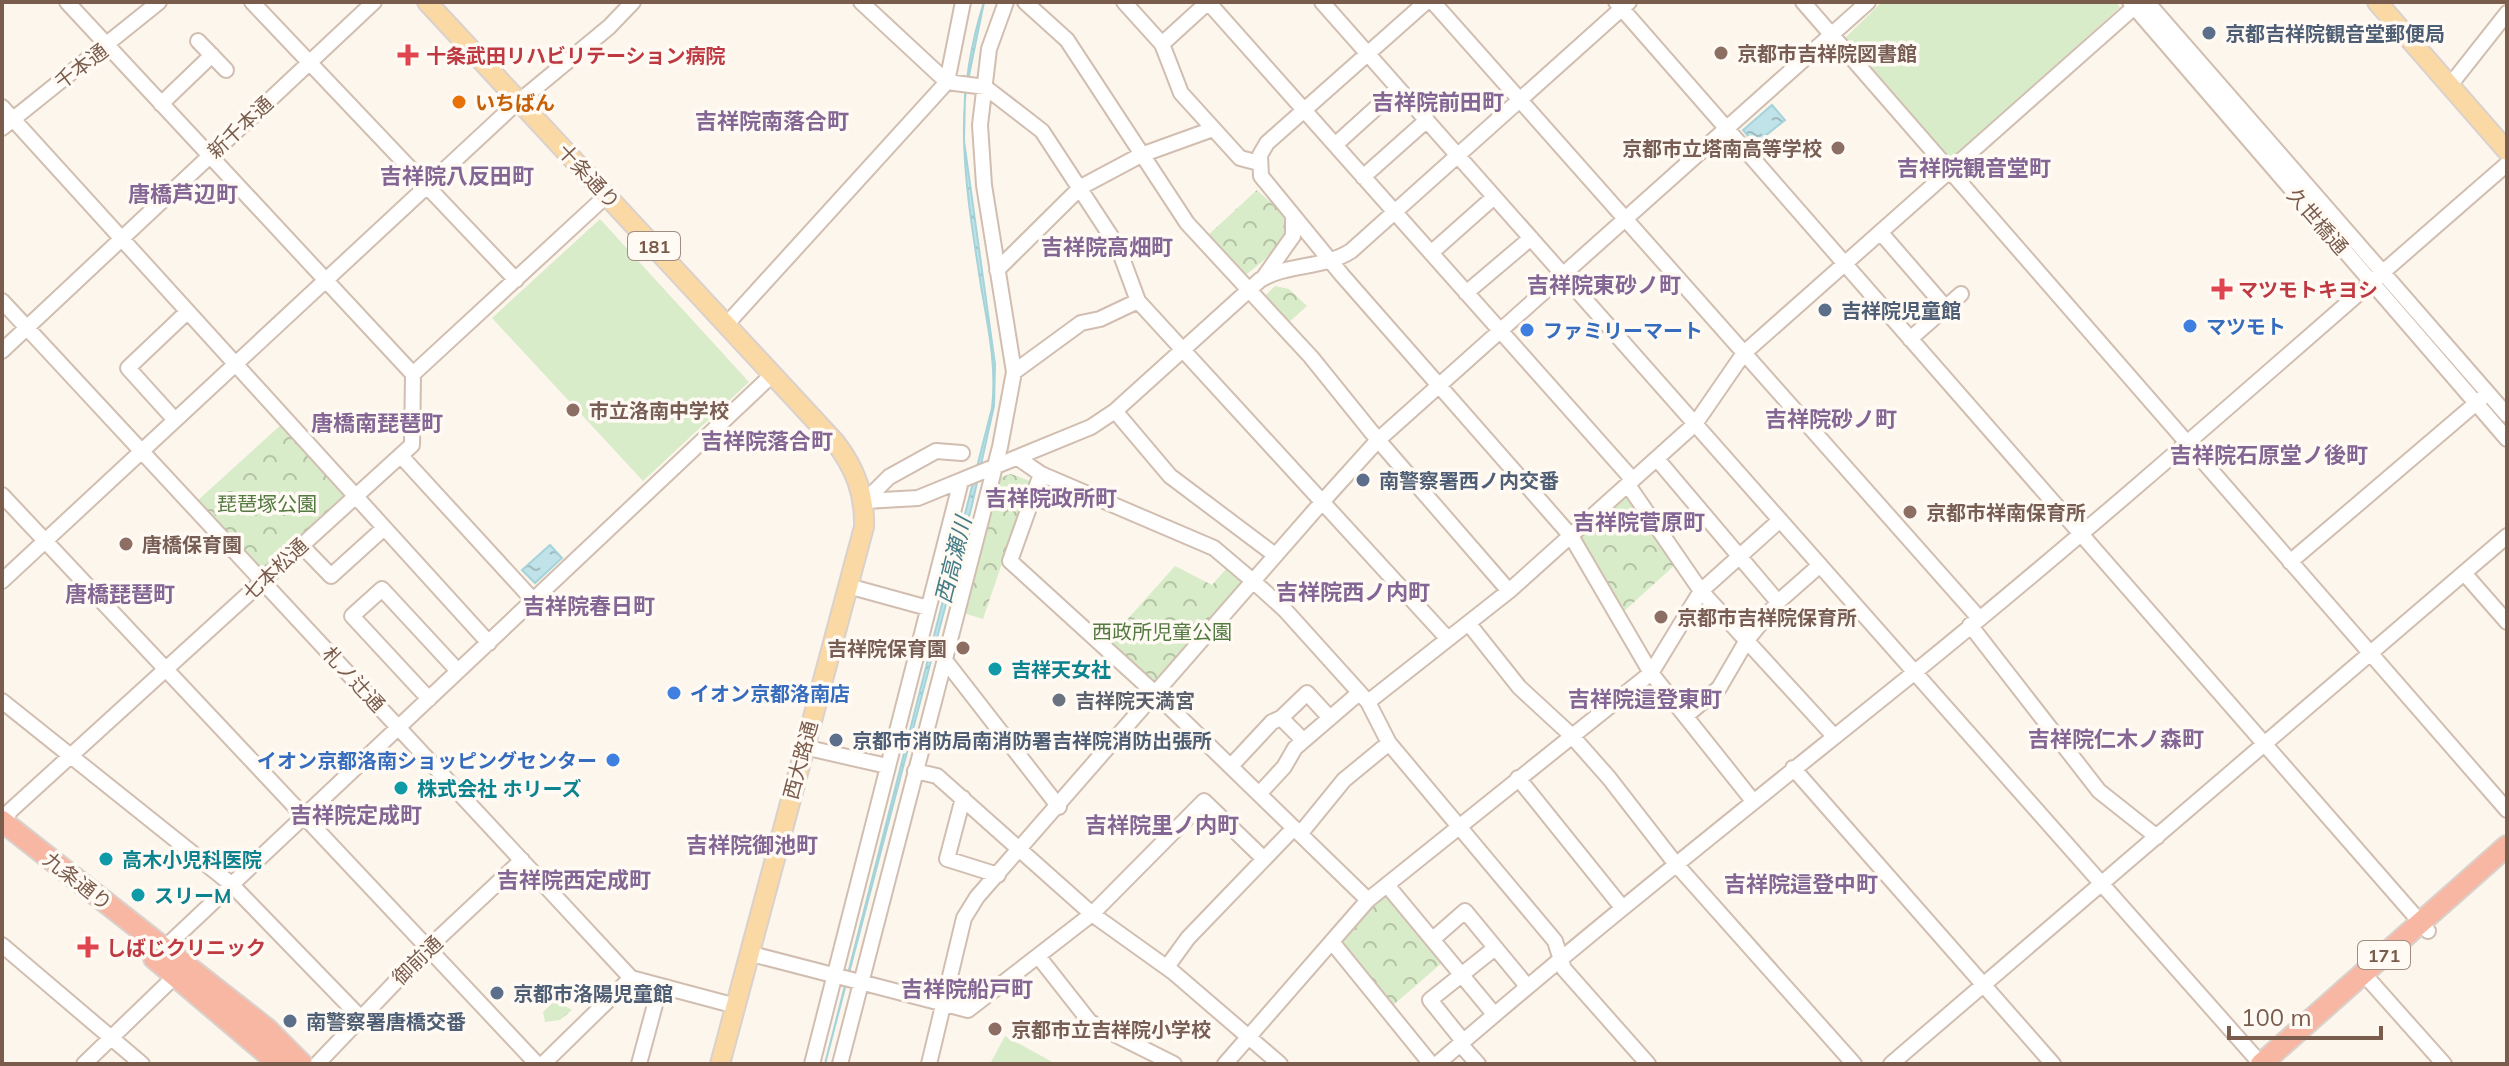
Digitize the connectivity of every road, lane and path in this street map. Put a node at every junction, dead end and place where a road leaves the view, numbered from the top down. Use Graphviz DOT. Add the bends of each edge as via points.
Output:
graph roads {
  1 [pos="67,2"];
  2 [pos="159,2"];
  3 [pos="252,2"];
  4 [pos="374,2"];
  5 [pos="427,2"];
  6 [pos="633,2"];
  7 [pos="861,2"];
  8 [pos="963,2"];
  9 [pos="1006,2"];
  10 [pos="1025,2"];
  11 [pos="1124,2"];
  12 [pos="1208,2"];
  13 [pos="1322,2"];
  14 [pos="1426,2"];
  15 [pos="1433,2"];
  16 [pos="1803,2"];
  17 [pos="1868,2"];
  18 [pos="2377,2"];
  19 [pos="2138,3"];
  20 [pos="1622,4"];
  21 [pos="2505,19"];
  22 [pos="1831,34"];
  23 [pos="198,41"];
  24 [pos="1162,44"];
  25 [pos="108,46"];
  26 [pos="1367,52"];
  27 [pos="212,55"];
  28 [pos="310,61"];
  29 [pos="226,70"];
  30 [pos="948,83"];
  31 [pos="2451,84"];
  32 [pos="982,87"];
  33 [pos="1398,88"];
  34 [pos="1521,99"];
  35 [pos="521,101"];
  36 [pos="161,104"];
  37 [pos="1304,110"];
  38 [pos="5,118"];
  39 [pos="1427,120"];
  40 [pos="1213,129"];
  41 [pos="1726,130"];
  42 [pos="1335,145"];
  43 [pos="2507,151"];
  44 [pos="209,155"];
  45 [pos="1141,155"];
  46 [pos="1458,156"];
  47 [pos="1259,163"];
  48 [pos="2507,164"];
  49 [pos="1950,172"];
  50 [pos="1363,177"];
  51 [pos="426,187"];
  52 [pos="1081,187"];
  53 [pos="607,195"];
  54 [pos="1494,197"];
  55 [pos="1395,212"];
  56 [pos="1293,216"];
  57 [pos="1627,219"];
  58 [pos="1881,233"];
  59 [pos="1531,238"];
  60 [pos="121,239"];
  61 [pos="1431,253"];
  62 [pos="1331,261"];
  63 [pos="1844,265"];
  64 [pos="997,270"];
  65 [pos="2383,271"];
  66 [pos="1564,275"];
  67 [pos="1264,277"];
  68 [pos="516,280"];
  69 [pos="326,281"];
  70 [pos="2370,282"];
  71 [pos="1248,289"];
  72 [pos="1466,293"];
  73 [pos="1961,294"];
  74 [pos="2,301"];
  75 [pos="1138,301"];
  76 [pos="1946,308"];
  77 [pos="187,312"];
  78 [pos="726,325"];
  79 [pos="27,328"];
  80 [pos="1498,330"];
  81 [pos="1910,339"];
  82 [pos="1183,349"];
  83 [pos="2,351"];
  84 [pos="1744,353"];
  85 [pos="235,364"];
  86 [pos="1014,372"];
  87 [pos="413,374"];
  88 [pos="772,375"];
  89 [pos="1439,385"];
  90 [pos="2488,393"];
  91 [pos="2476,403"];
  92 [pos="1115,411"];
  93 [pos="2507,415"];
  94 [pos="175,420"];
  95 [pos="1695,424"];
  96 [pos="2507,439"];
  97 [pos="1378,440"];
  98 [pos="2187,442"];
  99 [pos="141,450"];
  100 [pos="962,453"];
  101 [pos="401,456"];
  102 [pos="1018,458"];
  103 [pos="1657,459"];
  104 [pos="992,468"];
  105 [pos="1041,474"];
  106 [pos="963,481"];
  107 [pos="1630,482"];
  108 [pos="2,495"];
  109 [pos="355,496"];
  110 [pos="865,501"];
  111 [pos="1323,501"];
  112 [pos="1780,520"];
  113 [pos="384,528"];
  114 [pos="2080,533"];
  115 [pos="1571,536"];
  116 [pos="2507,536"];
  117 [pos="45,541"];
  118 [pos="301,545"];
  119 [pos="1275,555"];
  120 [pos="1739,556"];
  121 [pos="2290,562"];
  122 [pos="1820,565"];
  123 [pos="2464,573"];
  124 [pos="2,581"];
  125 [pos="263,581"];
  126 [pos="1253,581"];
  127 [pos="848,586"];
  128 [pos="1509,591"];
  129 [pos="1701,591"];
  130 [pos="533,600"];
  131 [pos="1778,602"];
  132 [pos="928,608"];
  133 [pos="1974,622"];
  134 [pos="2507,622"];
  135 [pos="1469,624"];
  136 [pos="1448,639"];
  137 [pos="1747,640"];
  138 [pos="489,643"];
  139 [pos="2369,655"];
  140 [pos="944,659"];
  141 [pos="165,670"];
  142 [pos="458,671"];
  143 [pos="1915,672"];
  144 [pos="1651,673"];
  145 [pos="1157,695"];
  146 [pos="1364,698"];
  147 [pos="429,699"];
  148 [pos="2,701"];
  149 [pos="1687,715"];
  150 [pos="1281,718"];
  151 [pos="1330,718"];
  152 [pos="398,727"];
  153 [pos="1571,735"];
  154 [pos="1833,735"];
  155 [pos="1303,740"];
  156 [pos="1389,743"];
  157 [pos="2264,746"];
  158 [pos="804,747"];
  159 [pos="71,755"];
  160 [pos="887,766"];
  161 [pos="1231,766"];
  162 [pos="1793,768"];
  163 [pos="915,771"];
  164 [pos="1518,778"];
  165 [pos="1259,794"];
  166 [pos="963,798"];
  167 [pos="1753,801"];
  168 [pos="1059,807"];
  169 [pos="2507,810"];
  170 [pos="304,817"];
  171 [pos="1458,826"];
  172 [pos="3,827"];
  173 [pos="1297,831"];
  174 [pos="2157,837"];
  175 [pos="2507,846"];
  176 [pos="1020,851"];
  177 [pos="1264,859"];
  178 [pos="522,860"];
  179 [pos="2507,861"];
  180 [pos="1675,863"];
  181 [pos="998,875"];
  182 [pos="231,884"];
  183 [pos="1387,885"];
  184 [pos="2102,885"];
  185 [pos="1368,900"];
  186 [pos="1621,906"];
  187 [pos="1092,914"];
  188 [pos="2424,927"];
  189 [pos="1433,939"];
  190 [pos="1332,942"];
  191 [pos="2,945"];
  192 [pos="428,948"];
  193 [pos="1495,948"];
  194 [pos="748,953"];
  195 [pos="1038,956"];
  196 [pos="166,958"];
  197 [pos="1560,958"];
  198 [pos="1167,967"];
  199 [pos="835,974"];
  200 [pos="1462,975"];
  201 [pos="631,978"];
  202 [pos="2367,978"];
  203 [pos="861,981"];
  204 [pos="660,986"];
  205 [pos="1527,986"];
  206 [pos="1983,986"];
  207 [pos="944,1003"];
  208 [pos="736,1006"];
  209 [pos="1494,1014"];
  210 [pos="360,1017"];
  211 [pos="1249,1036"];
  212 [pos="111,1038"];
  213 [pos="1462,1042"];
  214 [pos="84,1064"];
  215 [pos="142,1064"];
  216 [pos="279,1064"];
  217 [pos="302,1064"];
  218 [pos="317,1064"];
  219 [pos="537,1064"];
  220 [pos="543,1064"];
  221 [pos="639,1064"];
  222 [pos="720,1064"];
  223 [pos="812,1064"];
  224 [pos="840,1064"];
  225 [pos="929,1064"];
  226 [pos="1174,1064"];
  227 [pos="1225,1064"];
  228 [pos="1280,1064"];
  229 [pos="1434,1064"];
  230 [pos="1478,1064"];
  231 [pos="1648,1064"];
  232 [pos="1854,1064"];
  233 [pos="1891,1064"];
  234 [pos="2053,1064"];
  235 [pos="2261,1064"];
  236 [pos="2279,1064"];
  237 [pos="2444,1064"];
  1 -- 25 [label="street"];
  2 -- 25 [label="street, 千本通"];
  3 -- 28 [label="street"];
  4 -- 28 [label="street, 新千本通"];
  5 -- 35 [label="main road, 十条通り / 181"];
  6 -- 35 [label="street"];
  7 -- 30 [label="street"];
  8 -- 30 [label="street"];
  9 -- 32 [label="street"];
  10 -- 45 [label="street" via="1067,40"];
  11 -- 24 [label="street"];
  12 -- 24 [label="street"];
  12 -- 37 [label="street"];
  13 -- 26 [label="street"];
  14 -- 26 [label="street"];
  15 -- 34 [label="street"];
  16 -- 22 [label="street"];
  17 -- 22 [label="street"];
  18 -- 31 [label="main road"];
  19 -- 49 [label="street"];
  19 -- 65 [label="street, 久世橋通"];
  19 -- 70 [label="street, 久世橋通"];
  20 -- 34 [label="street"];
  20 -- 41 [label="street"];
  21 -- 31 [label="street"];
  22 -- 41 [label="street"];
  22 -- 49 [label="street"];
  23 -- 27 [label="street"];
  24 -- 40 [label="street" via="1181,93"];
  25 -- 36 [label="street"];
  25 -- 38 [label="street, 千本通"];
  26 -- 33 [label="street"];
  26 -- 37 [label="street"];
  27 -- 29 [label="street"];
  27 -- 36 [label="street"];
  28 -- 44 [label="street, 新千本通"];
  28 -- 51 [label="street"];
  30 -- 32 [label="street"];
  30 -- 78 [label="street"];
  31 -- 43 [label="main road"];
  32 -- 52 [label="street" via="1042,131"];
  32 -- 64 [label="street" via="980,155"];
  33 -- 39 [label="street"];
  33 -- 42 [label="street"];
  34 -- 46 [label="street"];
  34 -- 57 [label="street"];
  35 -- 51 [label="street"];
  35 -- 53 [label="main road, 十条通り / 181"];
  36 -- 44 [label="street"];
  37 -- 42 [label="street"];
  37 -- 47 [label="street" via="1267,143"];
  38 -- 60 [label="street"];
  39 -- 46 [label="street"];
  39 -- 50 [label="street"];
  40 -- 45 [label="street"];
  40 -- 47 [label="street" via="1240,158"];
  41 -- 57 [label="street"];
  41 -- 63 [label="street"];
  42 -- 50 [label="street"];
  44 -- 60 [label="street, 新千本通"];
  44 -- 69 [label="street"];
  45 -- 52 [label="street"];
  45 -- 71 [label="street" via="1187,223"];
  46 -- 54 [label="street"];
  46 -- 55 [label="street"];
  47 -- 56 [label="street" via="1265,183"];
  48 -- 65 [label="street"];
  49 -- 58 [label="street"];
  49 -- 98 [label="street"];
  50 -- 55 [label="street"];
  51 -- 68 [label="street"];
  51 -- 69 [label="street"];
  52 -- 64 [label="street"];
  52 -- 75 [label="street" via="1118,247"];
  53 -- 68 [label="street"];
  53 -- 78 [label="main road, 十条通り / 181"];
  54 -- 59 [label="street"];
  54 -- 61 [label="street"];
  55 -- 61 [label="street"];
  55 -- 62 [label="street" via="1351,251"];
  56 -- 62 [label="street"];
  56 -- 67 [label="street" via="1293,236"];
  57 -- 66 [label="street"];
  57 -- 84 [label="street"];
  58 -- 63 [label="street"];
  58 -- 76 [label="street"];
  59 -- 66 [label="street"];
  59 -- 72 [label="street"];
  60 -- 77 [label="street"];
  60 -- 79 [label="street, 新千本通"];
  61 -- 72 [label="street"];
  62 -- 67 [label="street"];
  62 -- 89 [label="street"];
  63 -- 81 [label="street"];
  63 -- 84 [label="street"];
  64 -- 86 [label="street"];
  65 -- 70 [label="street"];
  65 -- 90 [label="street, 久世橋通"];
  66 -- 80 [label="street"];
  66 -- 95 [label="street"];
  67 -- 71 [label="street"];
  68 -- 87 [label="street"];
  69 -- 85 [label="street"];
  69 -- 87 [label="street"];
  70 -- 91 [label="street, 久世橋通"];
  70 -- 98 [label="street"];
  71 -- 82 [label="street"];
  71 -- 97 [label="street"];
  72 -- 80 [label="street"];
  73 -- 76 [label="street"];
  74 -- 79 [label="street, 札ノ辻通"];
  75 -- 82 [label="street"];
  75 -- 86 [label="street" via="1081,323"];
  76 -- 81 [label="street"];
  77 -- 85 [label="street"];
  77 -- 94 [label="street" via="128,368"];
  78 -- 88 [label="main road, 十条通り / 181"];
  79 -- 83 [label="street, 新千本通"];
  79 -- 99 [label="street, 札ノ辻通"];
  80 -- 89 [label="street"];
  80 -- 107 [label="street"];
  81 -- 114 [label="street"];
  82 -- 92 [label="street"];
  82 -- 111 [label="street"];
  84 -- 95 [label="street"];
  84 -- 133 [label="street"];
  85 -- 94 [label="street"];
  85 -- 109 [label="street"];
  86 -- 104 [label="street"];
  87 -- 101 [label="street" via="412,445"];
  88 -- 110 [label="main road, 十条通り / 181" via="844,454"];
  88 -- 130 [label="street"];
  89 -- 97 [label="street"];
  89 -- 115 [label="street"];
  90 -- 91 [label="street"];
  90 -- 93 [label="street, 久世橋通"];
  91 -- 96 [label="street, 久世橋通"];
  91 -- 121 [label="street"];
  92 -- 102 [label="street"];
  92 -- 119 [label="street" via="1170,476"];
  94 -- 99 [label="street"];
  95 -- 103 [label="street"];
  95 -- 112 [label="street"];
  97 -- 111 [label="street"];
  97 -- 128 [label="street"];
  98 -- 114 [label="street"];
  98 -- 121 [label="street"];
  99 -- 117 [label="street"];
  99 -- 125 [label="street, 札ノ辻通"];
  100 -- 110 [label="street" via="936,451 889,477"];
  101 -- 109 [label="street, 七本松通"];
  101 -- 130 [label="street"];
  102 -- 104 [label="street"];
  102 -- 105 [label="street"];
  103 -- 107 [label="street"];
  103 -- 120 [label="street"];
  104 -- 106 [label="street"];
  104 -- 140 [label="street"];
  105 -- 126 [label="street" via="1214,548"];
  105 -- 145 [label="street" via="1010,561"];
  106 -- 110 [label="street" via="908,501"];
  106 -- 132 [label="street"];
  107 -- 115 [label="street"];
  107 -- 129 [label="street"];
  108 -- 117 [label="street"];
  109 -- 113 [label="street"];
  109 -- 118 [label="street, 七本松通"];
  110 -- 127 [label="main road, 西大路通" via="864,527"];
  111 -- 119 [label="street"];
  111 -- 136 [label="street"];
  112 -- 120 [label="street"];
  112 -- 122 [label="street"];
  113 -- 118 [label="street" via="331,576"];
  113 -- 138 [label="street"];
  114 -- 133 [label="street"];
  114 -- 157 [label="street"];
  115 -- 128 [label="street"];
  115 -- 144 [label="street"];
  116 -- 123 [label="street"];
  117 -- 124 [label="street"];
  117 -- 141 [label="street"];
  118 -- 125 [label="street, 七本松通"];
  119 -- 126 [label="street"];
  120 -- 129 [label="street"];
  120 -- 131 [label="street"];
  121 -- 139 [label="street"];
  122 -- 131 [label="street"];
  122 -- 143 [label="street"];
  123 -- 134 [label="street"];
  123 -- 139 [label="street"];
  125 -- 141 [label="street, 七本松通"];
  125 -- 152 [label="street, 札ノ辻通"];
  126 -- 145 [label="street"];
  126 -- 146 [label="street"];
  127 -- 132 [label="street"];
  127 -- 158 [label="main road, 西大路通"];
  128 -- 135 [label="street"];
  129 -- 137 [label="street"];
  129 -- 144 [label="street"];
  130 -- 138 [label="street"];
  131 -- 137 [label="street"];
  132 -- 160 [label="street"];
  133 -- 143 [label="street"];
  133 -- 174 [label="street" via="2099,791"];
  135 -- 136 [label="street"];
  135 -- 153 [label="street" via="1519,687"];
  136 -- 146 [label="street"];
  137 -- 149 [label="street" via="1719,688"];
  137 -- 154 [label="street"];
  138 -- 142 [label="street"];
  139 -- 157 [label="street"];
  139 -- 169 [label="street"];
  140 -- 163 [label="street"];
  140 -- 168 [label="street"];
  141 -- 159 [label="street, 七本松通"];
  141 -- 170 [label="street"];
  142 -- 147 [label="street"];
  142 -- 147 [label="street" via="382,589 352,616"];
  143 -- 154 [label="street"];
  143 -- 184 [label="street"];
  144 -- 149 [label="street"];
  144 -- 153 [label="street"];
  145 -- 161 [label="street"];
  145 -- 168 [label="street"];
  146 -- 151 [label="street"];
  146 -- 156 [label="street"];
  147 -- 152 [label="street"];
  148 -- 159 [label="street"];
  149 -- 167 [label="street"];
  150 -- 151 [label="street" via="1307,693"];
  150 -- 155 [label="street"];
  150 -- 161 [label="street"];
  151 -- 155 [label="street"];
  152 -- 170 [label="street"];
  152 -- 178 [label="street, 札ノ辻通"];
  153 -- 164 [label="street"];
  153 -- 180 [label="street"];
  154 -- 162 [label="street"];
  155 -- 165 [label="street"];
  156 -- 171 [label="street"];
  156 -- 173 [label="street" via="1344,780"];
  157 -- 174 [label="street"];
  157 -- 188 [label="street"];
  158 -- 160 [label="street"];
  158 -- 194 [label="main road, 西大路通"];
  159 -- 172 [label="street, 七本松通" via="10,811"];
  159 -- 182 [label="street"];
  160 -- 199 [label="street"];
  161 -- 165 [label="street"];
  162 -- 167 [label="street"];
  162 -- 206 [label="street"];
  163 -- 166 [label="street" via="937,776"];
  163 -- 203 [label="street"];
  164 -- 171 [label="street"];
  164 -- 186 [label="street"];
  165 -- 173 [label="street"];
  166 -- 176 [label="street"];
  166 -- 181 [label="street" via="947,859"];
  167 -- 180 [label="street"];
  168 -- 176 [label="street"];
  170 -- 182 [label="street"];
  170 -- 192 [label="street"];
  171 -- 183 [label="street"];
  171 -- 197 [label="street" via="1555,941"];
  172 -- 196 [label="highway, 九条通り"];
  173 -- 177 [label="street"];
  173 -- 185 [label="street"];
  174 -- 184 [label="street"];
  175 -- 188 [label="highway, 171"];
  176 -- 181 [label="street"];
  176 -- 187 [label="street"];
  177 -- 187 [label="street" via="1204,801"];
  177 -- 198 [label="street"];
  178 -- 192 [label="street, 御前通"];
  178 -- 201 [label="street, 札ノ辻通"];
  179 -- 188 [label="highway, 171"];
  180 -- 186 [label="street"];
  180 -- 232 [label="street"];
  181 -- 207 [label="street" via="964,918"];
  182 -- 196 [label="street"];
  182 -- 210 [label="street"];
  183 -- 185 [label="street"];
  183 -- 189 [label="street"];
  184 -- 206 [label="street"];
  184 -- 235 [label="street"];
  185 -- 190 [label="street"];
  186 -- 197 [label="street"];
  187 -- 195 [label="street"];
  187 -- 198 [label="street"];
  188 -- 202 [label="highway, 171"];
  189 -- 193 [label="street" via="1465,911"];
  189 -- 200 [label="street"];
  190 -- 211 [label="street"];
  190 -- 229 [label="street"];
  191 -- 212 [label="street"];
  192 -- 210 [label="street, 御前通"];
  192 -- 219 [label="street"];
  193 -- 200 [label="street"];
  193 -- 205 [label="street"];
  194 -- 199 [label="street"];
  194 -- 208 [label="main road, 西大路通"];
  195 -- 207 [label="street" via="968,1010"];
  195 -- 226 [label="street" via="1090,1022"];
  196 -- 212 [label="street"];
  196 -- 216 [label="highway, 九条通り"];
  196 -- 217 [label="highway, 九条通り" via="267,1029"];
  197 -- 205 [label="street"];
  197 -- 231 [label="street"];
  198 -- 211 [label="street"];
  199 -- 203 [label="street"];
  199 -- 223 [label="street"];
  200 -- 209 [label="street"];
  200 -- 213 [label="street" via="1430,1000"];
  201 -- 204 [label="street"];
  201 -- 220 [label="street"];
  202 -- 235 [label="highway, 171"];
  202 -- 236 [label="highway, 171"];
  202 -- 237 [label="street"];
  203 -- 207 [label="street"];
  203 -- 224 [label="street"];
  204 -- 208 [label="street"];
  204 -- 221 [label="street"];
  205 -- 209 [label="street"];
  206 -- 233 [label="street"];
  206 -- 234 [label="street"];
  207 -- 225 [label="street"];
  208 -- 222 [label="main road, 西大路通"];
  209 -- 213 [label="street"];
  210 -- 218 [label="street, 御前通"];
  211 -- 227 [label="street"];
  211 -- 228 [label="street"];
  212 -- 214 [label="street"];
  212 -- 215 [label="street"];
  213 -- 229 [label="street"];
  213 -- 230 [label="street"];
}
